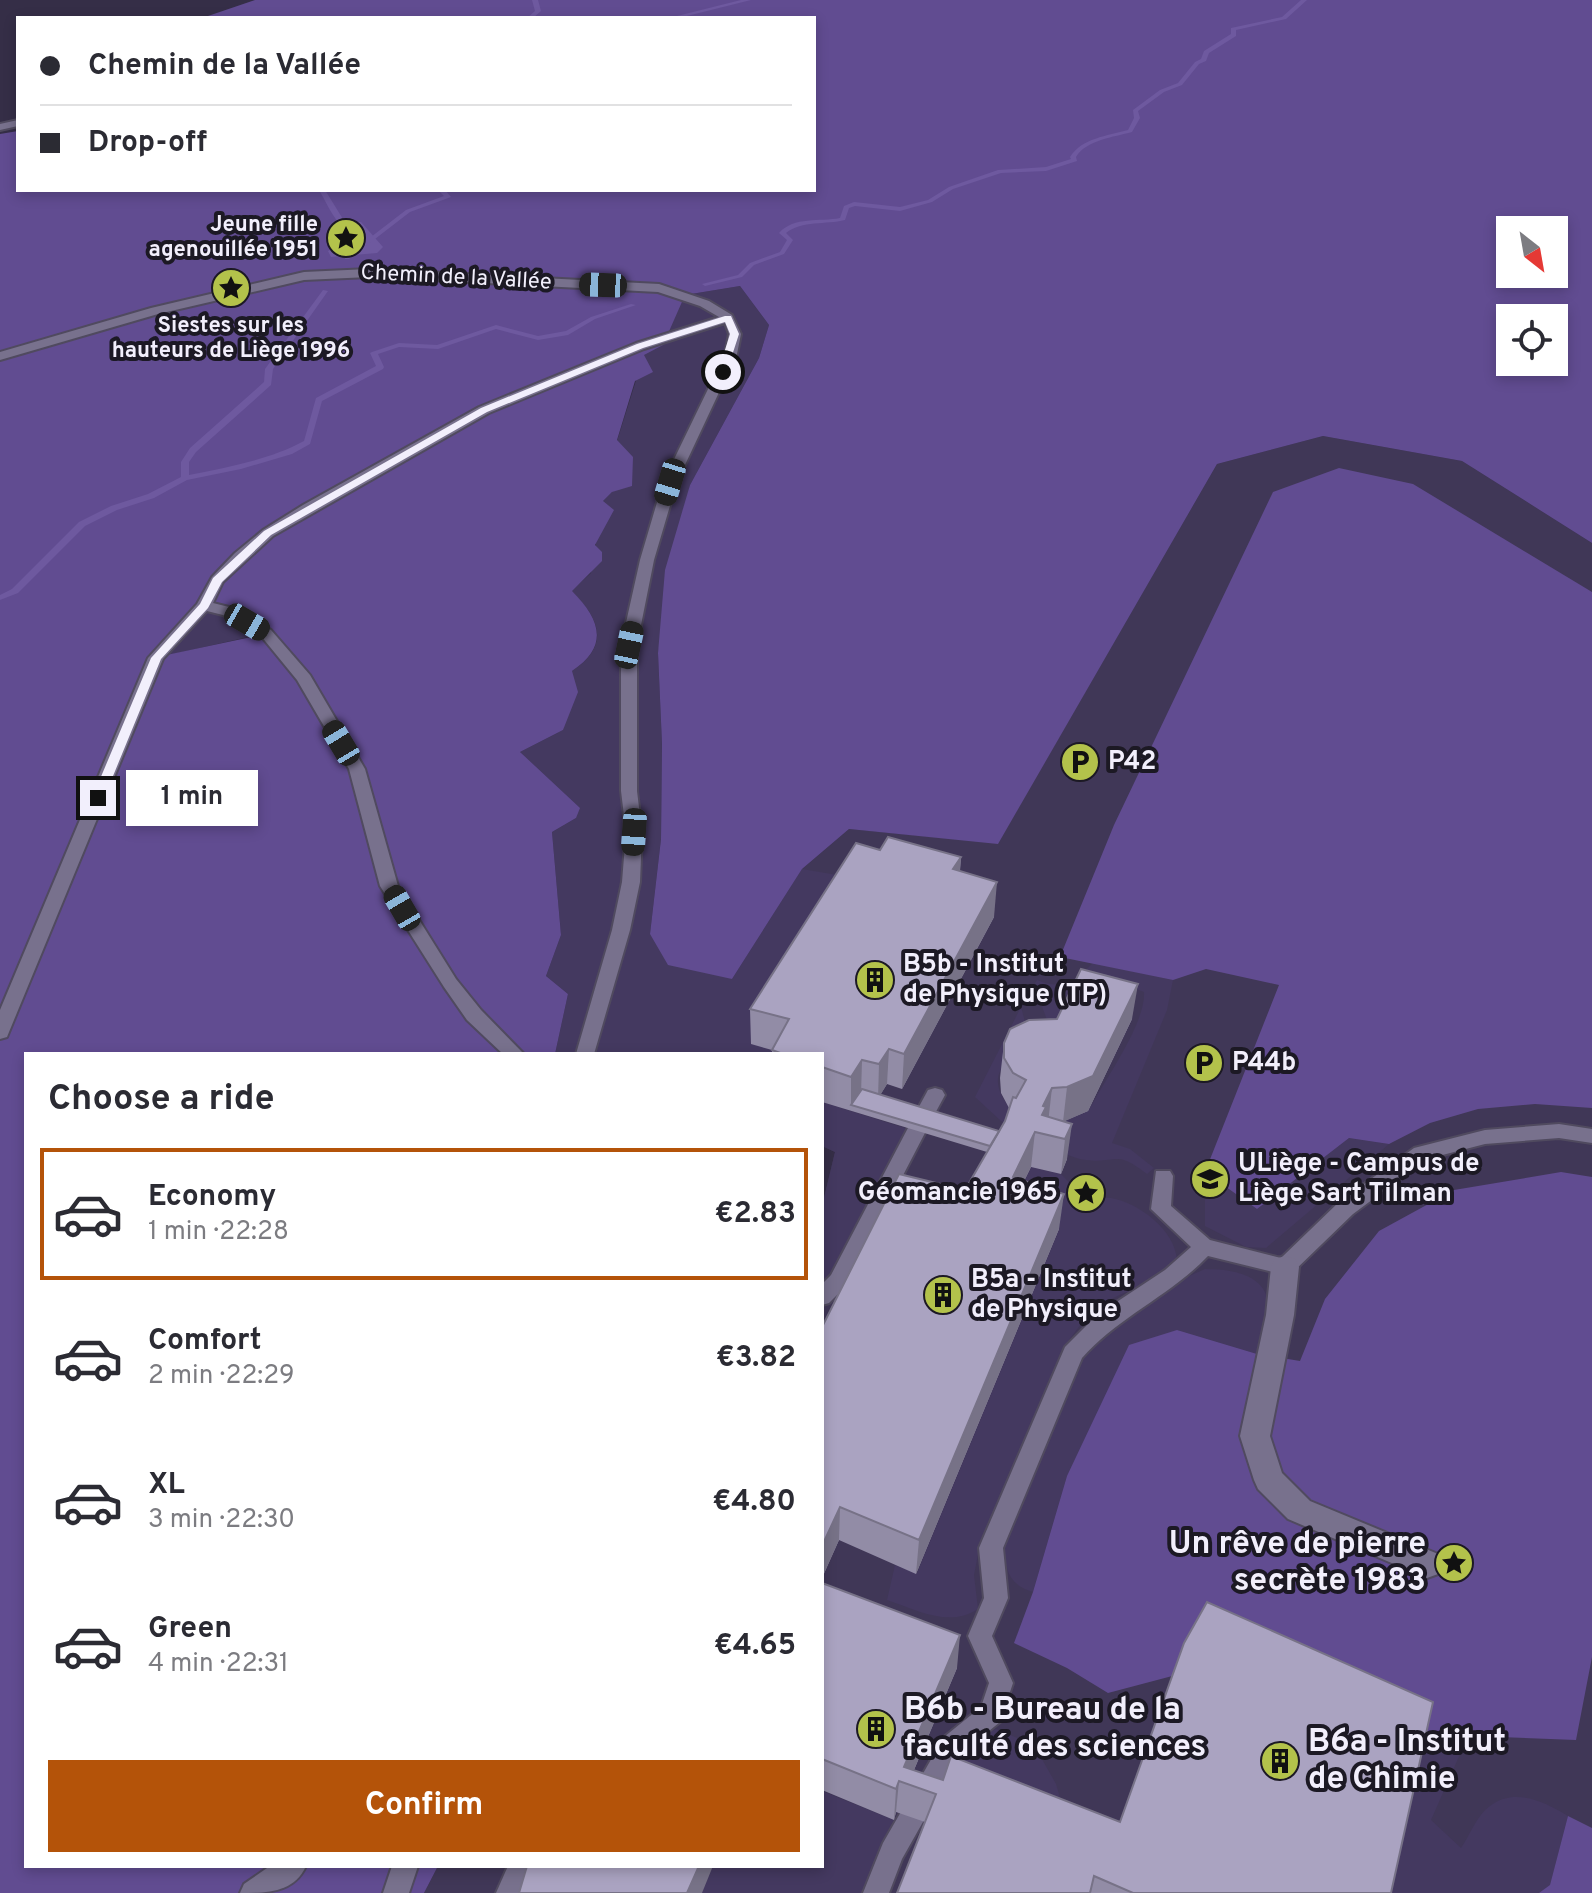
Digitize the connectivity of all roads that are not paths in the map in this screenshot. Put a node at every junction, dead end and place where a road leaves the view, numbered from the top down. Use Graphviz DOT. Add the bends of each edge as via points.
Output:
graph roads {
  1 [pos="728,318"];
  2 [pos="0,356"];
  3 [pos="204,606"];
  4 [pos="0,1032"];
  5 [pos="513,1052"];
  6 [pos="586,1052"];
  7 [pos="935,1095"];
  8 [pos="1592,1136"];
  9 [pos="1163,1176"];
  10 [pos="1204,1247"];
  11 [pos="1285,1267"];
  12 [pos="824,1295"];
  13 [pos="1427,1564"];
  14 [pos="290,1868"];
  15 [pos="404,1868"];
  16 [pos="521,1868"];
  17 [pos="253,1893"];
  18 [pos="396,1893"];
  19 [pos="509,1893"];
  20 [pos="876,1893"];
  1 -- 2 [label="lane, Chemin de la Vallée" via="709,305 659,288 341,274 273,281"];
  1 -- 3 [label="lane" via="586,366 484,410 410,450 268,533 217,580"];
  1 -- 6 [label="lane" via="735,334 731,354 670,482 629,645 631,882"];
  3 -- 4 [label="lane" via="156,658"];
  3 -- 5 [label="lane" via="228,611 266,633 304,678 357,769 389,886 450,983"];
  7 -- 12 [label="lane" via="838,1281"];
  8 -- 11 [label="lane" via="1559,1131 1485,1137 1421,1153 1346,1208"];
  9 -- 10 [label="lane" via="1161,1209"];
  10 -- 11 [label="lane"];
  10 -- 20 [label="lane" via="1188,1265 1091,1330 1073,1353 991,1548 996,1598 980,1636 1001,1683 991,1714 953,1745 892,1852"];
  11 -- 13 [label="street" via="1255,1436 1269,1480 1299,1510"];
  14 -- 17 [label="lane"];
  15 -- 18 [label="lane"];
  16 -- 19 [label="lane"];
}
